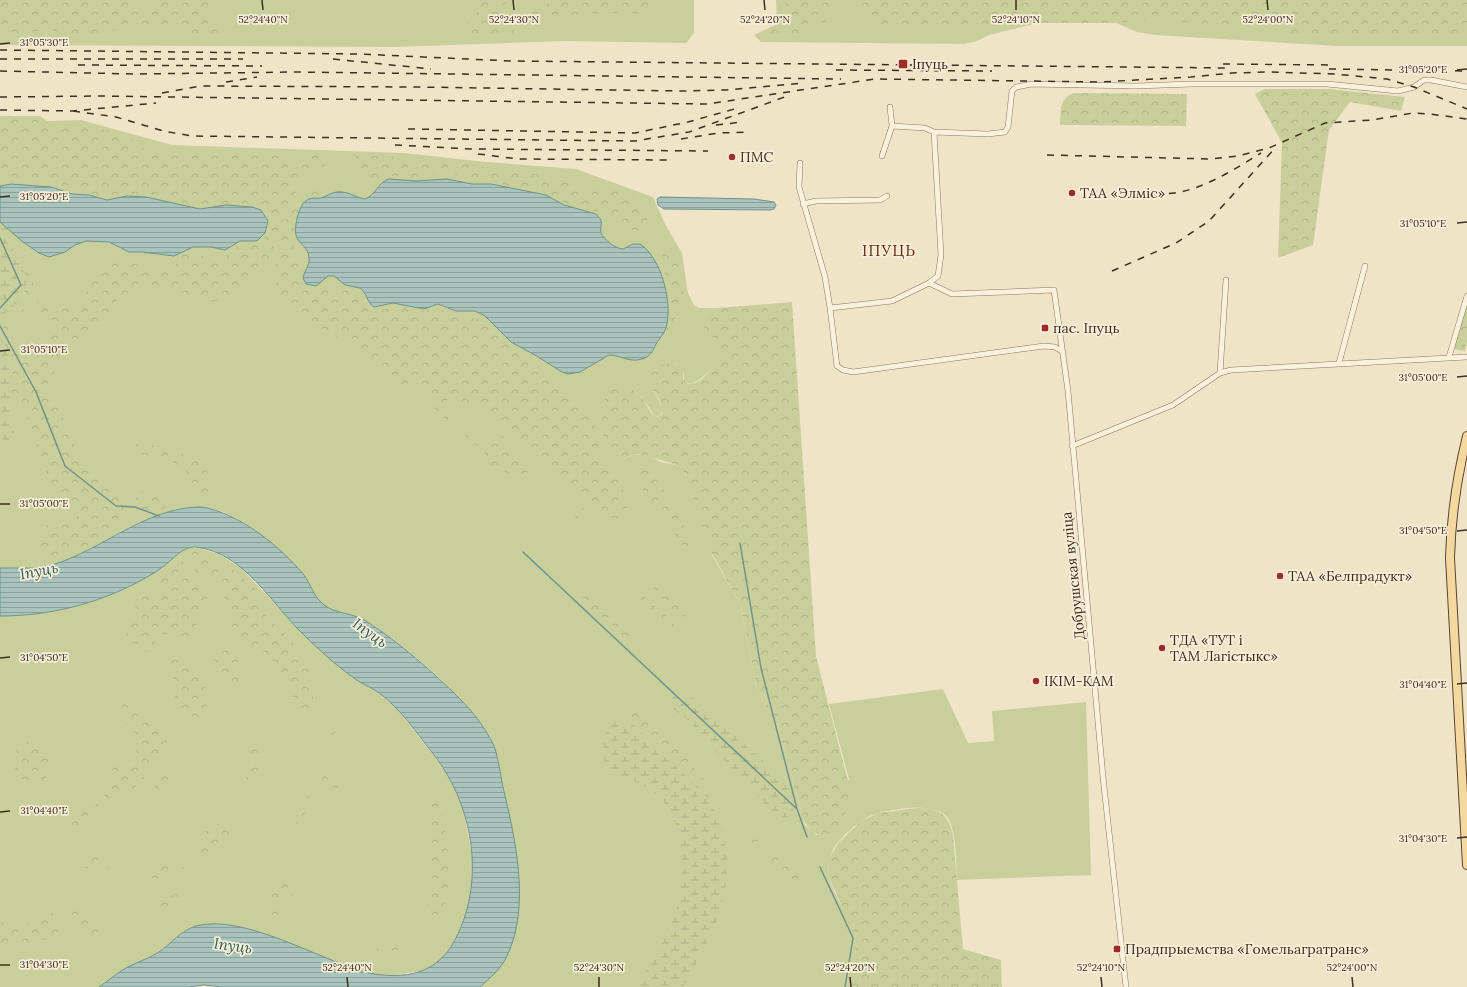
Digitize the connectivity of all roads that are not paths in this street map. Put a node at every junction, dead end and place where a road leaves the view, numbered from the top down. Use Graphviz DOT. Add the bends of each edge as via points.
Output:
graph roads {
  1 [pos="1467,87"];
  2 [pos="890,107"];
  3 [pos="892,126"];
  4 [pos="934,132"];
  5 [pos="882,156"];
  6 [pos="800,163"];
  7 [pos="887,196"];
  8 [pos="803,204"];
  9 [pos="1365,266"];
  10 [pos="1226,280"];
  11 [pos="929,283"];
  12 [pos="1467,296"];
  13 [pos="830,308"];
  14 [pos="1063,352"];
  15 [pos="1449,357"];
  16 [pos="1467,357"];
  17 [pos="1339,363"];
  18 [pos="1220,373"];
  19 [pos="1466,441"];
  20 [pos="1072,446"];
  21 [pos="1467,865"];
  22 [pos="1126,987"];
  1 -- 4 [label="street" via="1431,80 1424,80 1414,87 1398,91 1327,84 1032,84 1016,87 1012,91 1008,127 1005,132"];
  2 -- 3 [label="street"];
  3 -- 4 [label="street" via="925,128"];
  3 -- 5 [label="street"];
  4 -- 11 [label="street" via="941,263 938,276"];
  6 -- 8 [label="street" via="799,187"];
  7 -- 8 [label="street" via="880,200 816,201"];
  8 -- 13 [label="street" via="825,277"];
  9 -- 17 [label="street"];
  10 -- 18 [label="street"];
  11 -- 13 [label="street" via="892,301"];
  11 -- 14 [label="street, Добрушская вуліца" via="952,294 1054,290"];
  12 -- 15 [label="street"];
  13 -- 14 [label="street" via="837,366 853,372 1044,346 1055,347"];
  14 -- 20 [label="street, Добрушская вуліца"];
  15 -- 16 [label="street"];
  15 -- 17 [label="street"];
  17 -- 18 [label="street" via="1231,370"];
  18 -- 20 [label="street" via="1173,405"];
  19 -- 21 [label="main road" via="1451,522 1450,558"];
  20 -- 22 [label="street, Добрушская вуліца"];
}
